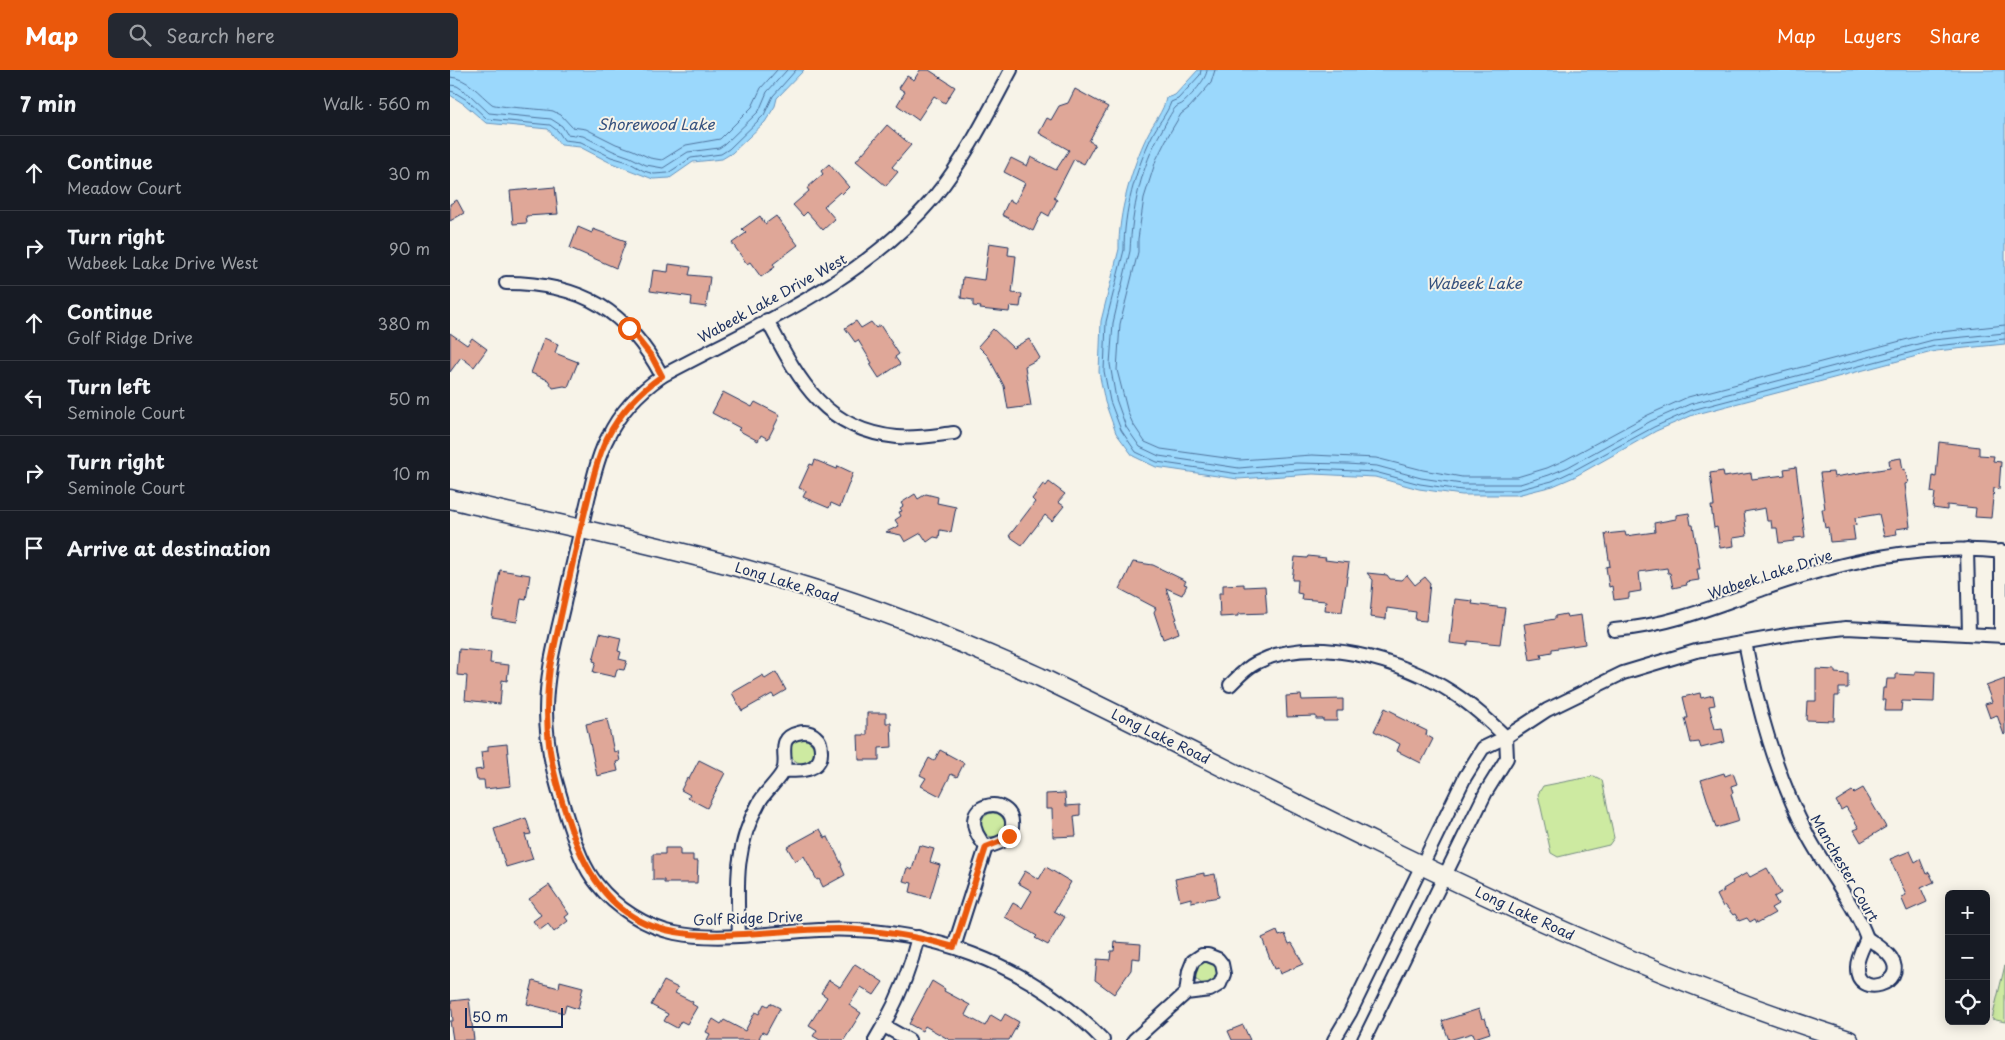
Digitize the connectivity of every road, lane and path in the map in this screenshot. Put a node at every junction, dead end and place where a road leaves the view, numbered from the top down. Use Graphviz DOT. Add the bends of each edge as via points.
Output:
graph roads {
  1 [pos="1010,70"];
  2 [pos="506,283"];
  3 [pos="767,320"];
  4 [pos="662,376"];
  5 [pos="954,432"];
  6 [pos="450,499"];
  7 [pos="581,529"];
  8 [pos="1967,550"];
  9 [pos="2003,552"];
  10 [pos="1614,630"];
  11 [pos="1969,634"];
  12 [pos="2003,636"];
  13 [pos="1745,642"];
  14 [pos="1230,685"];
  15 [pos="1506,737"];
  16 [pos="783,770"];
  17 [pos="986,847"];
  18 [pos="1422,865"];
  19 [pos="1445,876"];
  20 [pos="738,935"];
  21 [pos="918,937"];
  22 [pos="1867,938"];
  23 [pos="954,947"];
  24 [pos="1186,993"];
  25 [pos="884,1026"];
  26 [pos="875,1040"];
  27 [pos="909,1040"];
  28 [pos="1103,1040"];
  29 [pos="1134,1040"];
  30 [pos="1334,1040"];
  31 [pos="1364,1040"];
  32 [pos="1849,1040"];
  1 -- 3 [label="street, Wabeek Lake Drive West" via="965,154 912,222 847,274"];
  2 -- 4 [label="street" via="556,287 593,301 629,328 652,357"];
  3 -- 4 [label="street, Wabeek Lake Drive West"];
  3 -- 5 [label="street" via="807,389 840,418 866,430 897,437"];
  4 -- 7 [label="street, Wabeek Lake Drive West" via="634,399 607,438"];
  6 -- 7 [label="main road, Long Lake Road"];
  7 -- 18 [label="main road, Long Lake Road" via="807,587 976,648 1158,733"];
  7 -- 20 [label="street, Golf Ridge Drive" via="550,667 546,712 554,777 575,841 598,886 627,912 644,922 692,936"];
  8 -- 9 [label="street, Wabeek Lake Drive"];
  8 -- 10 [label="street, Wabeek Lake Drive" via="1920,551 1854,563 1793,579 1686,617 1656,625"];
  8 -- 11 [label="street"];
  9 -- 12 [label="street, Wabeek Lake Drive"];
  11 -- 12 [label="street"];
  11 -- 13 [label="street" via="1846,628"];
  13 -- 15 [label="street" via="1696,651 1624,673 1547,710"];
  13 -- 22 [label="street, Manchester Court" via="1762,722 1782,780 1811,842 1858,917"];
  14 -- 15 [label="street" via="1255,663 1288,652 1322,650 1356,654 1393,665 1439,685 1470,705"];
  15 -- 18 [label="street" via="1483,748 1474,761"];
  15 -- 19 [label="street" via="1507,758 1486,792"];
  16 -- 20 [label="street" via="760,801 743,839 738,861"];
  17 -- 23 [label="street"];
  18 -- 19 [label="main road, Long Lake Road"];
  18 -- 30 [label="street"];
  19 -- 31 [label="street"];
  19 -- 32 [label="main road, Long Lake Road" via="1635,963"];
  20 -- 21 [label="street, Golf Ridge Drive" via="838,929"];
  21 -- 23 [label="street, Golf Ridge Drive"];
  21 -- 25 [label="street" via="908,977"];
  23 -- 28 [label="street, Golf Ridge Drive" via="1029,981 1064,1005"];
  24 -- 29 [label="street"];
  25 -- 26 [label="street"];
  25 -- 27 [label="street"];
}
